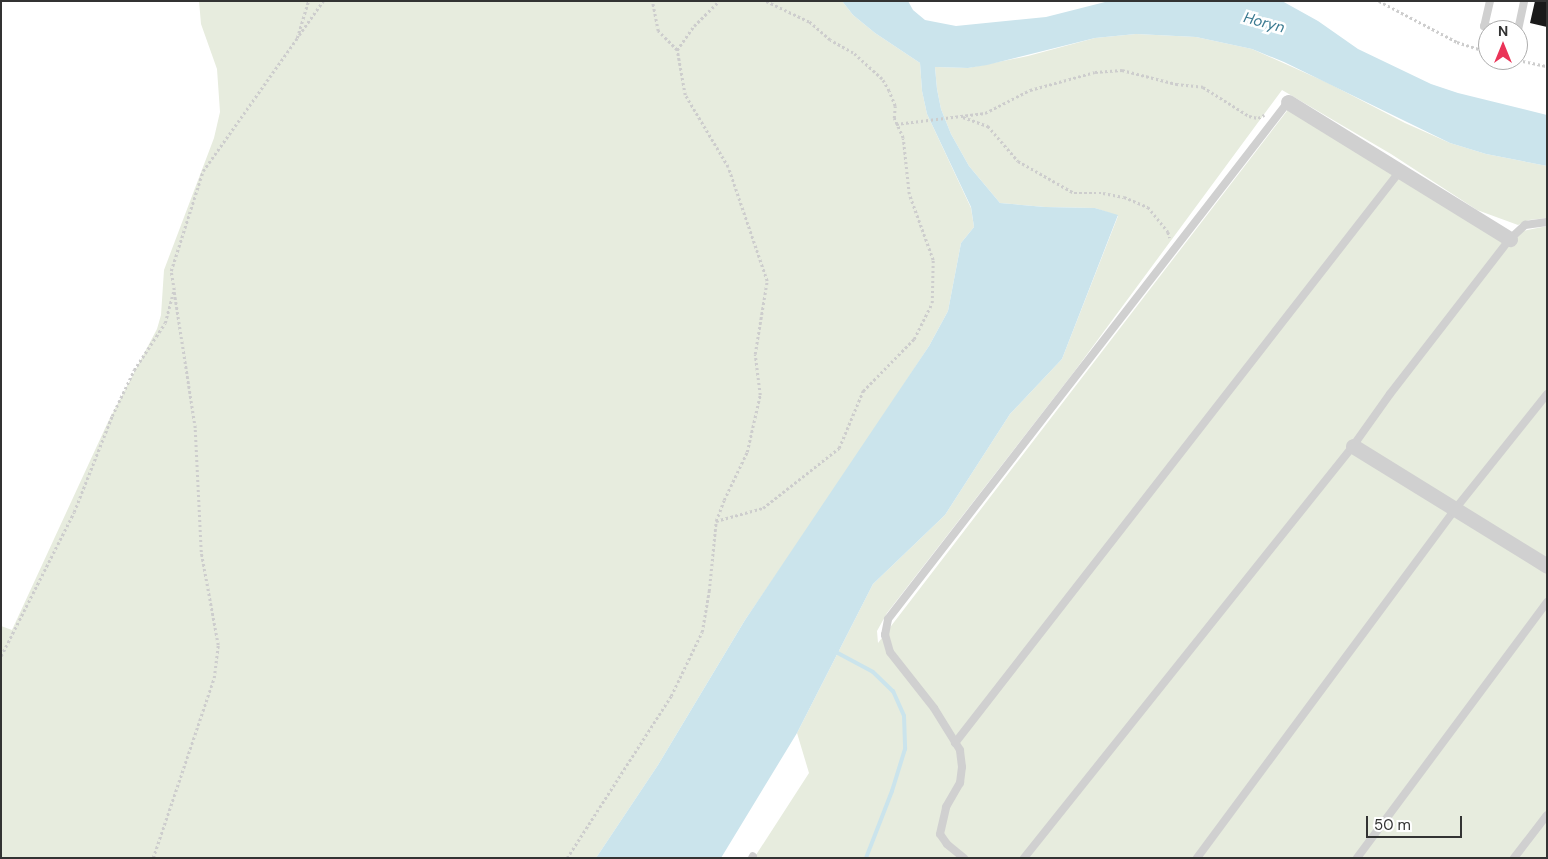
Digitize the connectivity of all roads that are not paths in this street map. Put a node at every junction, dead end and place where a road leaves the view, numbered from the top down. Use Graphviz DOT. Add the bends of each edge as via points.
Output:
graph roads {
  1 [pos="1490,1"];
  2 [pos="1524,1"];
  3 [pos="1485,20"];
  4 [pos="1520,20"];
  5 [pos="1288,102"];
  6 [pos="1400,171"];
  7 [pos="1547,222"];
  8 [pos="1510,239"];
  9 [pos="1547,394"];
  10 [pos="1353,446"];
  11 [pos="1456,508"];
  12 [pos="1547,566"];
  13 [pos="1547,602"];
  14 [pos="955,743"];
  15 [pos="1547,815"];
  16 [pos="964,858"];
  17 [pos="1024,858"];
  18 [pos="1197,858"];
  19 [pos="1357,858"];
  20 [pos="1514,858"];
  1 -- 3 [label="lane"];
  2 -- 4 [label="lane"];
  5 -- 6 [label="street"];
  5 -- 14 [label="lane" via="888,619 885,635 890,652 939,715"];
  6 -- 8 [label="street"];
  6 -- 14 [label="lane"];
  7 -- 8 [label="lane" via="1525,225"];
  8 -- 10 [label="lane"];
  9 -- 11 [label="lane"];
  10 -- 11 [label="street"];
  10 -- 17 [label="lane"];
  11 -- 12 [label="street"];
  11 -- 18 [label="lane"];
  13 -- 19 [label="lane"];
  14 -- 16 [label="lane" via="960,750 960,783 946,807 940,834"];
  15 -- 20 [label="lane"];
}
